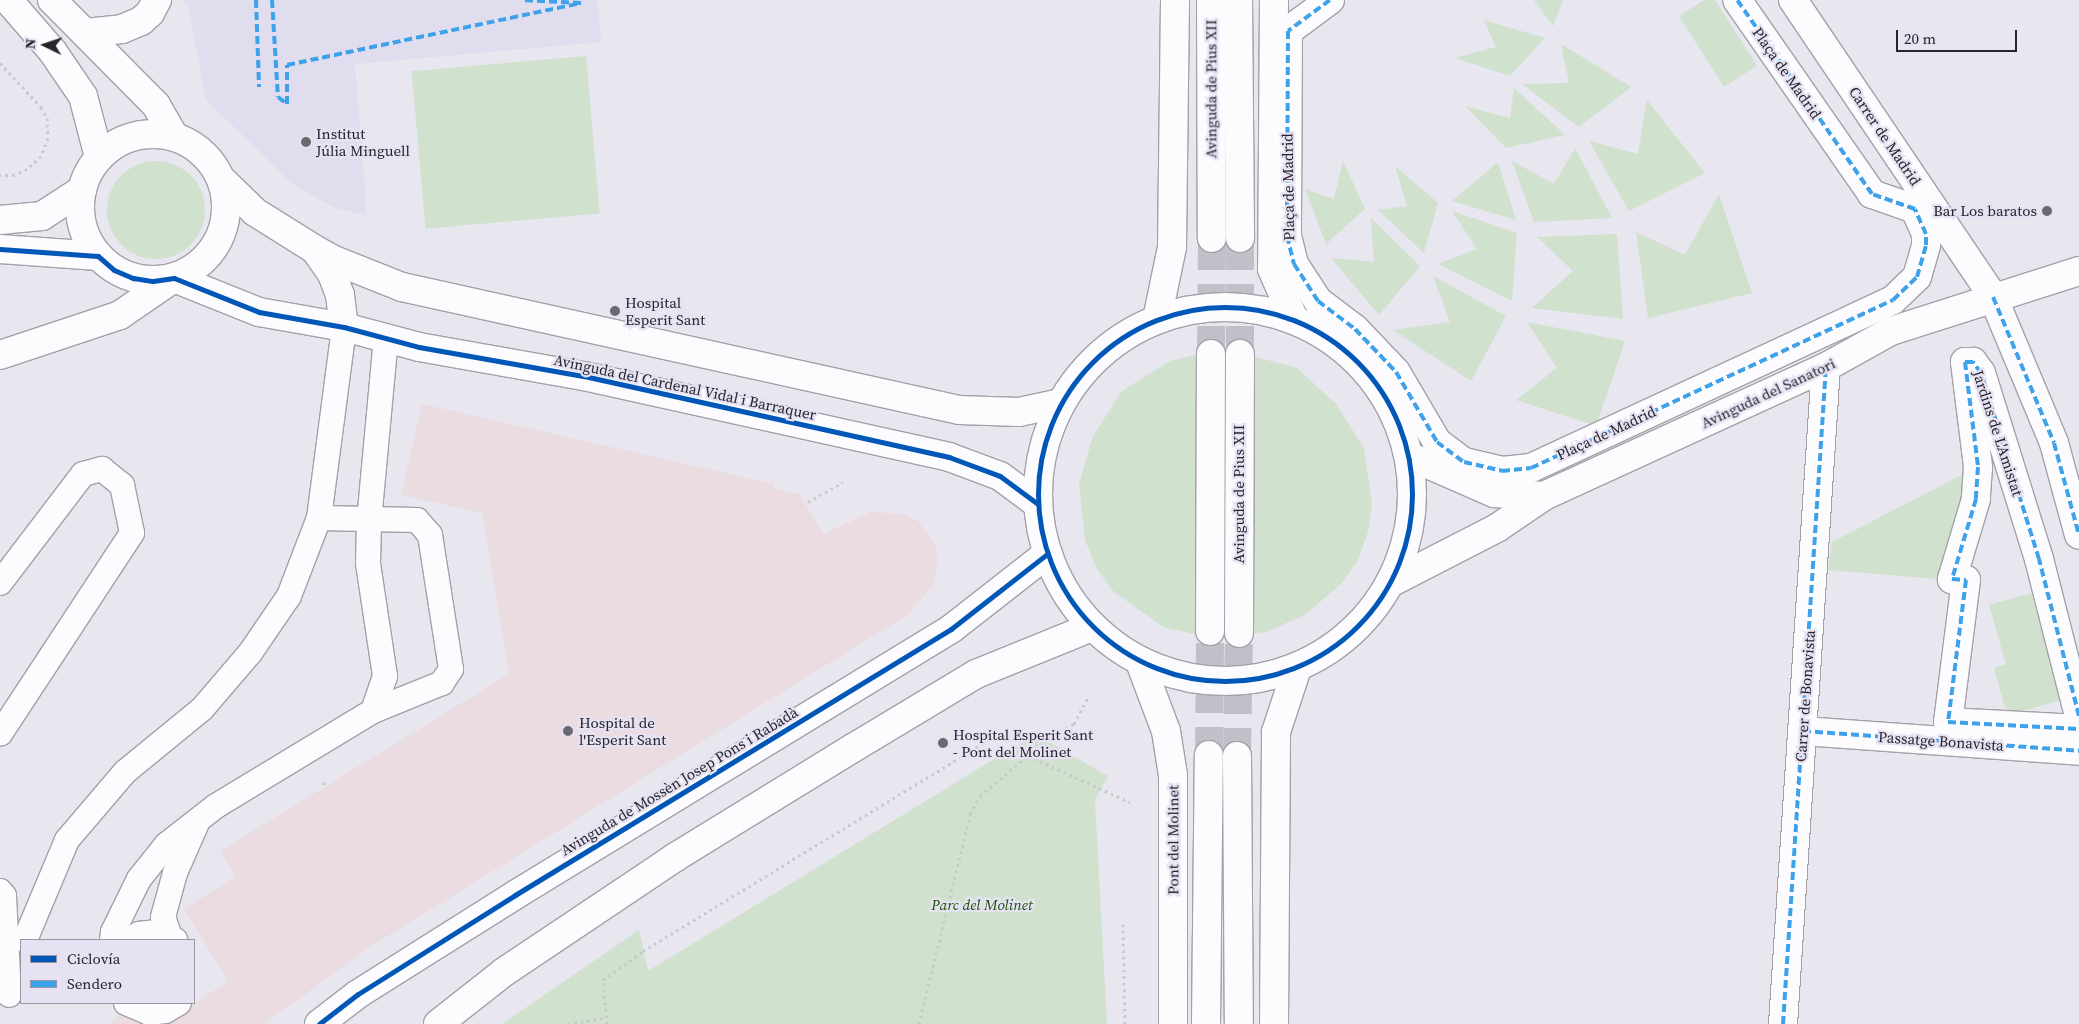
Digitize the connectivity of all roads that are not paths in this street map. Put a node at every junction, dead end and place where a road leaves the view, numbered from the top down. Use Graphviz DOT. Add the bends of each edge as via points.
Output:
graph roads {
  1 [pos="8,0"];
  2 [pos="52,0"];
  3 [pos="158,0"];
  4 [pos="1175,0"];
  5 [pos="1210,0"];
  6 [pos="1238,0"];
  7 [pos="1274,0"];
  8 [pos="1330,0"];
  9 [pos="1737,0"];
  10 [pos="1794,0"];
  11 [pos="85,33"];
  12 [pos="174,136"];
  13 [pos="99,157"];
  14 [pos="221,179"];
  15 [pos="82,190"];
  16 [pos="0,220"];
  17 [pos="1212,238"];
  18 [pos="1240,238"];
  19 [pos="0,249"];
  20 [pos="314,249"];
  21 [pos="98,256"];
  22 [pos="2079,271"];
  23 [pos="174,278"];
  24 [pos="1993,297"];
  25 [pos="1157,319"];
  26 [pos="1294,319"];
  27 [pos="344,327"];
  28 [pos="386,338"];
  29 [pos="1211,354"];
  30 [pos="1240,354"];
  31 [pos="0,355"];
  32 [pos="1826,367"];
  33 [pos="1061,403"];
  34 [pos="1409,456"];
  35 [pos="1544,496"];
  36 [pos="1038,504"];
  37 [pos="319,518"];
  38 [pos="369,521"];
  39 [pos="2079,535"];
  40 [pos="1047,554"];
  41 [pos="0,583"];
  42 [pos="1390,583"];
  43 [pos="1092,627"];
  44 [pos="1210,631"];
  45 [pos="1239,633"];
  46 [pos="1140,662"];
  47 [pos="1297,668"];
  48 [pos="373,711"];
  49 [pos="2079,716"];
  50 [pos="2079,729"];
  51 [pos="1803,732"];
  52 [pos="0,734"];
  53 [pos="2079,751"];
  54 [pos="1209,755"];
  55 [pos="1237,756"];
  56 [pos="197,823"];
  57 [pos="0,891"];
  58 [pos="173,938"];
  59 [pos="25,939"];
  60 [pos="112,939"];
  61 [pos="131,939"];
  62 [pos="20,957"];
  63 [pos="128,1004"];
  64 [pos="177,1004"];
  65 [pos="319,1024"];
  66 [pos="438,1024"];
  67 [pos="1173,1024"];
  68 [pos="1206,1024"];
  69 [pos="1239,1024"];
  70 [pos="1274,1024"];
  71 [pos="1784,1024"];
  1 -- 13 [label="street" via="53,52 83,96"];
  2 -- 11 [label="street"];
  3 -- 11 [label="street" via="141,21 122,29"];
  4 -- 25 [label="street" via="1172,247"];
  5 -- 17 [label="street, Avinguda de Pius XII"];
  6 -- 18 [label="street, Avinguda de Pius XII"];
  7 -- 26 [label="street" via="1272,269"];
  8 -- 9 [label="street, Plaça de Madrid" via="1288,31 1287,236 1294,264 1318,300 1355,329 1385,360 1442,447 1473,466 1509,471 1531,468 1893,300 1910,286 1922,267 1926,234 1915,209 1872,194"];
  10 -- 24 [label="street, Carrer de Madrid"];
  11 -- 12 [label="street" via="156,105"];
  12 -- 13 [label="street" via="152,133 130,137"];
  12 -- 14 [label="street" via="194,145 205,155"];
  13 -- 15 [label="street"];
  14 -- 20 [label="street" via="255,212"];
  14 -- 23 [label="street" via="227,210 220,240 200,264"];
  15 -- 16 [label="street" via="42,216"];
  15 -- 21 [label="street" via="80,214 86,236"];
  19 -- 21 [label="street"];
  20 -- 27 [label="street" via="335,281"];
  20 -- 33 [label="street" via="402,287 959,410 1018,412"];
  21 -- 23 [label="street" via="114,270 133,278 153,281"];
  22 -- 24 [label="street, Avinguda del Sanatori"];
  23 -- 27 [label="street, Avinguda del Cardenal Vidal i Barraquer" via="259,312"];
  23 -- 31 [label="street" via="120,315"];
  24 -- 32 [label="street, Avinguda del Sanatori" via="1891,332"];
  24 -- 39 [label="street, Carrer de Madrid" via="2054,443"];
  25 -- 26 [label="street" via="1202,307 1248,307"];
  25 -- 33 [label="street" via="1102,352"];
  26 -- 34 [label="street" via="1347,350 1386,398"];
  27 -- 28 [label="street, Avinguda del Cardenal Vidal i Barraquer"];
  27 -- 37 [label="lane"];
  28 -- 36 [label="street, Avinguda del Cardenal Vidal i Barraquer" via="419,347 584,376 949,457 1000,476"];
  28 -- 38 [label="lane"];
  29 -- 44 [label="street, Avinguda de Pius XII"];
  30 -- 45 [label="street, Avinguda de Pius XII"];
  32 -- 35 [label="street, Avinguda del Sanatori"];
  32 -- 51 [label="street, Carrer de Bonavista"];
  33 -- 36 [label="street" via="1042,452"];
  34 -- 35 [label="street, Avinguda del Sanatori" via="1494,492"];
  34 -- 42 [label="street" via="1412,499 1406,542"];
  35 -- 42 [label="street, Avinguda del Sanatori" via="1498,528"];
  36 -- 40 [label="street"];
  37 -- 38 [label="lane"];
  37 -- 59 [label="lane" via="289,596 250,653 202,709 125,772 67,840"];
  38 -- 48 [label="lane" via="368,563 385,676"];
  38 -- 48 [label="lane" via="417,520 430,535 451,669 442,683"];
  40 -- 43 [label="street" via="1065,593"];
  40 -- 65 [label="street, Avinguda de Mossèn Josep Pons i Rabadà" via="951,629 515,895 358,994"];
  41 -- 52 [label="lane" via="83,474 102,469 122,486 132,533"];
  42 -- 47 [label="street" via="1368,616 1350,634"];
  43 -- 46 [label="street"];
  43 -- 66 [label="street" via="976,674 853,748 666,864 504,972"];
  46 -- 47 [label="street" via="1191,680 1244,681"];
  46 -- 67 [label="street, Pont del Molinet" via="1166,731 1173,775"];
  47 -- 70 [label="street" via="1276,732"];
  48 -- 56 [label="lane" via="216,806"];
  49 -- 50 [label="street, Jardins de L'Amistat" via="2039,559 1980,373 1973,362 1965,362 1978,467 1976,499 1952,579 1966,580 1948,722"];
  51 -- 53 [label="street, Passatge Bonavista"];
  51 -- 71 [label="street, Carrer de Bonavista"];
  54 -- 68 [label="street"];
  55 -- 69 [label="street"];
  56 -- 58 [label="lane" via="175,874 164,917"];
  56 -- 60 [label="lane" via="166,845 139,879 112,932"];
  57 -- 62 [label="lane" via="4,896 9,995"];
  58 -- 61 [label="lane" via="155,932 139,934"];
  63 -- 64 [label="lane" via="149,1013 165,1011"];
}
